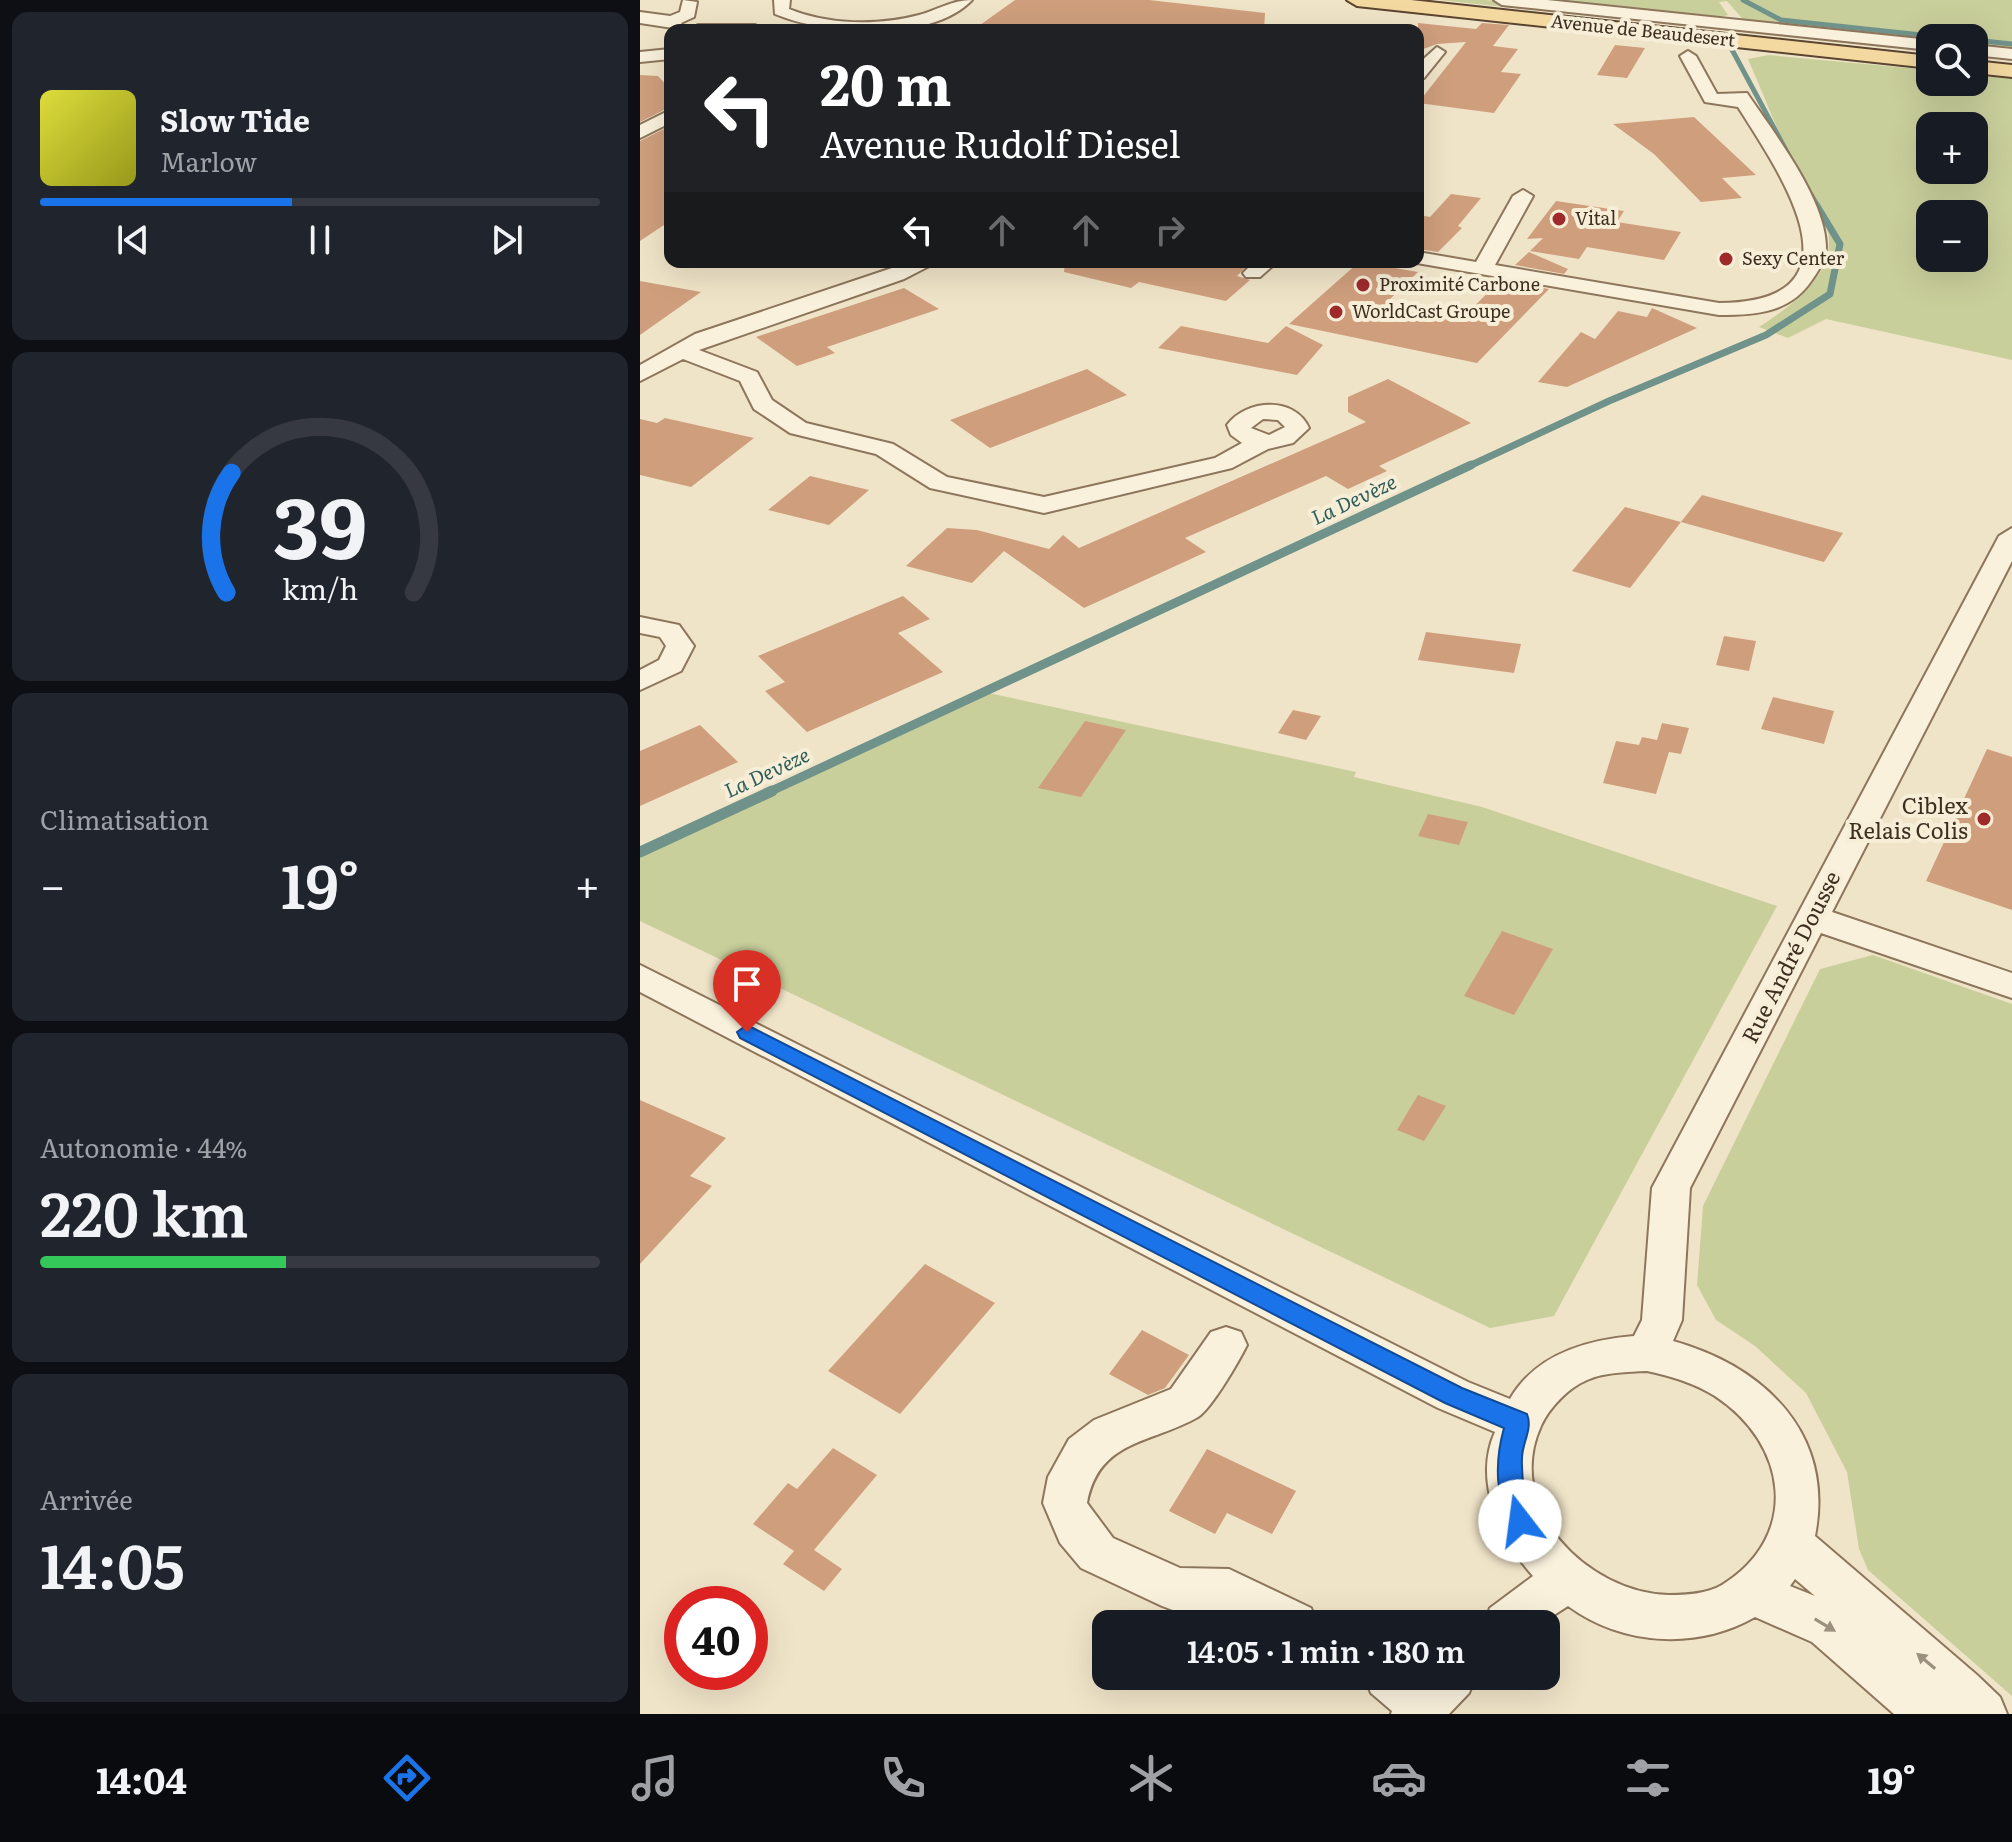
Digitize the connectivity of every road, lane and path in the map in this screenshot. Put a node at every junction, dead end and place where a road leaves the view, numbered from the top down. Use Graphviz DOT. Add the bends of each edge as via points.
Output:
graph roads {
  1 [pos="782,0"];
  2 [pos="964,0"];
  3 [pos="1357,0"];
  4 [pos="1502,0"];
  5 [pos="689,2"];
  6 [pos="733,10"];
  7 [pos="640,17"];
  8 [pos="678,24"];
  9 [pos="731,24"];
  10 [pos="819,24"];
  11 [pos="905,24"];
  12 [pos="664,26"];
  13 [pos="664,33"];
  14 [pos="640,43"];
  15 [pos="1916,44"];
  16 [pos="1988,51"];
  17 [pos="1437,52"];
  18 [pos="2012,54"];
  19 [pos="664,55"];
  20 [pos="1688,56"];
  21 [pos="640,57"];
  22 [pos="1916,60"];
  23 [pos="1424,67"];
  24 [pos="1988,68"];
  25 [pos="2012,71"];
  26 [pos="664,119"];
  27 [pos="640,133"];
  28 [pos="1523,196"];
  29 [pos="1424,259"];
  30 [pos="910,268"];
  31 [pos="1482,269"];
  32 [pos="679,350"];
  33 [pos="640,374"];
  34 [pos="1265,441"];
  35 [pos="2012,536"];
  36 [pos="640,625"];
  37 [pos="640,681"];
  38 [pos="1811,917"];
  39 [pos="640,977"];
  40 [pos="2012,986"];
  41 [pos="1226,1345"];
  42 [pos="1647,1353"];
  43 [pos="1518,1422"];
  44 [pos="1791,1544"];
  45 [pos="1567,1581"];
  46 [pos="1754,1593"];
  47 [pos="1266,1610"];
  48 [pos="1522,1610"];
  49 [pos="1931,1714"];
  50 [pos="1983,1714"];
  1 -- 10 [label="street" via="781,11"];
  2 -- 11 [label="street" via="938,15"];
  3 -- 22 [label="main road, Avenue de Beaudesert"];
  4 -- 15 [label="street"];
  5 -- 8 [label="street" via="688,14"];
  6 -- 9 [label="street"];
  7 -- 12 [label="street"];
  13 -- 14 [label="street"];
  16 -- 18 [label="street"];
  17 -- 23 [label="street"];
  19 -- 21 [label="street"];
  20 -- 31 [label="street" via="1711,98 1742,100 1782,161 1816,245 1812,265 1798,286 1760,309 1719,309"];
  24 -- 25 [label="main road"];
  26 -- 27 [label="street"];
  28 -- 31 [label="street"];
  29 -- 31 [label="street"];
  30 -- 32 [label="street"];
  32 -- 33 [label="street"];
  32 -- 34 [label="street" via="749,377 762,404 798,428 884,449 939,483 1044,505 1223,463"];
  35 -- 38 [label="street, Rue André Dousse"];
  36 -- 37 [label="street" via="669,631 680,646 671,665"];
  38 -- 40 [label="street"];
  38 -- 42 [label="street, Rue André Dousse" via="1671,1188 1662,1320"];
  39 -- 43 [label="street" via="1453,1395"];
  41 -- 47 [label="street" via="1186,1402 1109,1434 1084,1453 1070,1477 1065,1503 1076,1528 1097,1553 1178,1590 1229,1591"];
  42 -- 43 [label="street" via="1606,1356 1569,1369 1539,1391"];
  42 -- 44 [label="street" via="1685,1361 1722,1378 1754,1402 1779,1434 1795,1470 1799,1507"];
  43 -- 45 [label="street" via="1509,1453 1517,1510 1540,1554"];
  44 -- 46 [label="street" via="1777,1571"];
  50 -- 44 [label="street, one-way"];
  45 -- 46 [label="street" via="1602,1603 1642,1616 1670,1618 1722,1611"];
  45 -- 48 [label="street"];
  46 -- 49 [label="street, one-way" via="1829,1626"];
}
